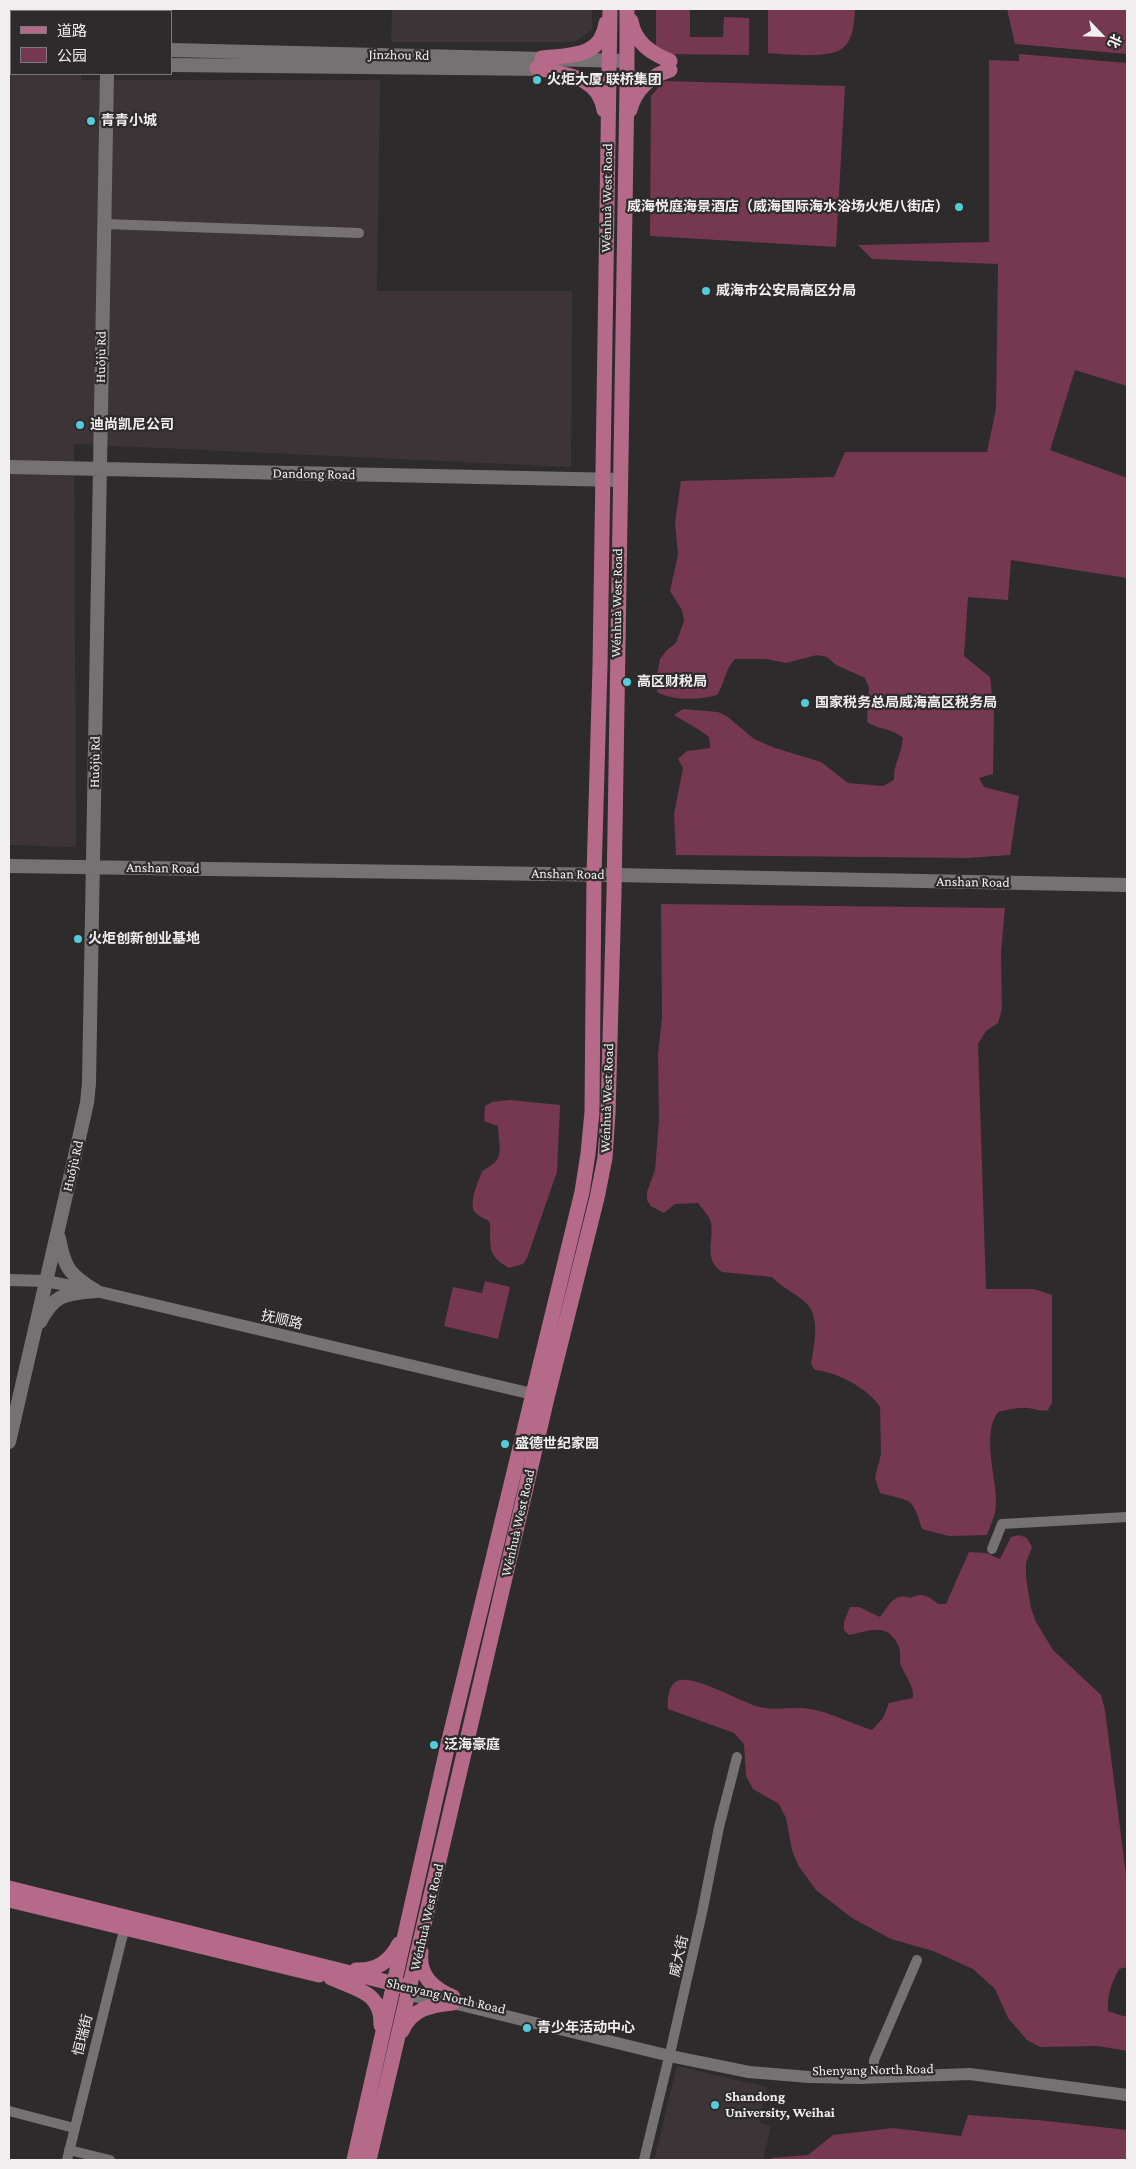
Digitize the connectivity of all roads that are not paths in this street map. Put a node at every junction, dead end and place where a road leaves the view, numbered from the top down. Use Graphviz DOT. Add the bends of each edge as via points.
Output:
graph roads {
  1 [pos="609,9"];
  2 [pos="628,9"];
  3 [pos="172,50"];
  4 [pos="540,63"];
  5 [pos="172,65"];
  6 [pos="610,65"];
  7 [pos="627,66"];
  8 [pos="108,75"];
  9 [pos="608,133"];
  10 [pos="626,134"];
  11 [pos="105,224"];
  12 [pos="359,233"];
  13 [pos="9,467"];
  14 [pos="100,469"];
  15 [pos="602,480"];
  16 [pos="620,480"];
  17 [pos="9,866"];
  18 [pos="94,867"];
  19 [pos="594,875"];
  20 [pos="614,875"];
  21 [pos="1127,885"];
  22 [pos="58,1232"];
  23 [pos="9,1280"];
  24 [pos="46,1281"];
  25 [pos="96,1291"];
  26 [pos="34,1335"];
  27 [pos="540,1396"];
  28 [pos="9,1442"];
  29 [pos="1127,1517"];
  30 [pos="992,1549"];
  31 [pos="737,1756"];
  32 [pos="9,1888"];
  33 [pos="9,1900"];
  34 [pos="126,1923"];
  35 [pos="406,1929"];
  36 [pos="422,1935"];
  37 [pos="916,1960"];
  38 [pos="331,1973"];
  39 [pos="393,1988"];
  40 [pos="409,1991"];
  41 [pos="453,2000"];
  42 [pos="388,2047"];
  43 [pos="670,2052"];
  44 [pos="874,2075"];
  45 [pos="1127,2089"];
  46 [pos="1127,2095"];
  47 [pos="9,2112"];
  48 [pos="74,2128"];
  49 [pos="68,2155"];
  50 [pos="110,2160"];
  51 [pos="354,2160"];
  52 [pos="369,2160"];
  53 [pos="644,2160"];
  1 -- 4 [label="main road" via="605,28 596,46 580,54"];
  1 -- 6 [label="main road, Wénhuà West Road"];
  2 -- 7 [label="main road, Wénhuà West Road"];
  2 -- 10 [label="main road" via="638,39 670,66 638,91"];
  3 -- 4 [label="main road, Jinzhou Rd"];
  4 -- 5 [label="main road, Jinzhou Rd"];
  4 -- 6 [label="main road, Jinzhou Rd"];
  4 -- 9 [label="main road" via="592,85 602,97"];
  6 -- 7 [label="main road, Jinzhou Rd"];
  6 -- 9 [label="main road, Wénhuà West Road"];
  7 -- 10 [label="main road, Wénhuà West Road"];
  8 -- 11 [label="main road, Huǒjù Rd"];
  9 -- 15 [label="main road, Wénhuà West Road"];
  10 -- 16 [label="main road, Wénhuà West Road"];
  11 -- 12 [label="street"];
  11 -- 14 [label="main road, Huǒjù Rd"];
  13 -- 14 [label="main road, Dandong Road"];
  14 -- 15 [label="main road, Dandong Road"];
  14 -- 18 [label="main road, Huǒjù Rd"];
  15 -- 16 [label="main road, Dandong Road"];
  15 -- 19 [label="main road, Wénhuà West Road"];
  16 -- 20 [label="main road, Wénhuà West Road"];
  17 -- 18 [label="main road, Anshan Road"];
  18 -- 19 [label="main road, Anshan Road"];
  18 -- 22 [label="main road, Huǒjù Rd" via="89,1083"];
  19 -- 20 [label="main road, Anshan Road"];
  19 -- 27 [label="main road, Wénhuà West Road" via="592,1112 588,1154"];
  20 -- 21 [label="main road, Anshan Road"];
  20 -- 27 [label="main road, Wénhuà West Road" via="605,1158 597,1198"];
  22 -- 24 [label="main road, Huǒjù Rd"];
  22 -- 25 [label="main road" via="62,1258 68,1270"];
  23 -- 24 [label="street, 抚顺路"];
  24 -- 25 [label="street, 抚顺路"];
  24 -- 26 [label="main road, Huǒjù Rd"];
  25 -- 26 [label="main road" via="66,1294 57,1299 45,1313"];
  25 -- 27 [label="street, 抚顺路"];
  26 -- 28 [label="main road, Huǒjù Rd"];
  27 -- 35 [label="main road, Wénhuà West Road" via="450,1733"];
  27 -- 36 [label="main road, Wénhuà West Road"];
  29 -- 30 [label="street" via="1002,1524"];
  31 -- 43 [label="street, 威大街"];
  32 -- 34 [label="main road, Shenyang North Road"];
  33 -- 34 [label="main road, Shenyang North Road"];
  34 -- 38 [label="main road, Shenyang North Road"];
  34 -- 48 [label="street, 恒瑞街"];
  35 -- 38 [label="main road" via="394,1954 385,1963 373,1969"];
  35 -- 39 [label="main road, Wénhuà West Road"];
  36 -- 40 [label="main road, Wénhuà West Road"];
  36 -- 41 [label="main road" via="420,1960 425,1974 431,1986"];
  37 -- 44 [label="street" via="874,2060"];
  38 -- 39 [label="main road, Shenyang North Road"];
  38 -- 42 [label="main road" via="374,1998 380,2009"];
  39 -- 40 [label="main road, Shenyang North Road"];
  39 -- 42 [label="main road, Wénhuà West Road"];
  40 -- 41 [label="street, Shenyang North Road"];
  40 -- 42 [label="main road, Wénhuà West Road"];
  41 -- 42 [label="main road" via="420,2010 406,2020"];
  41 -- 43 [label="street, Shenyang North Road"];
  42 -- 51 [label="main road, Wénhuà West Road"];
  42 -- 52 [label="main road, Wénhuà West Road"];
  43 -- 44 [label="street, Shenyang North Road" via="749,2072 809,2077"];
  43 -- 53 [label="street, 威大街"];
  44 -- 45 [label="street, Shenyang North Road" via="965,2068"];
  44 -- 46 [label="street, Shenyang North Road" via="970,2074"];
  47 -- 48 [label="street"];
  48 -- 49 [label="street, 恒瑞街"];
  49 -- 50 [label="street"];
}
